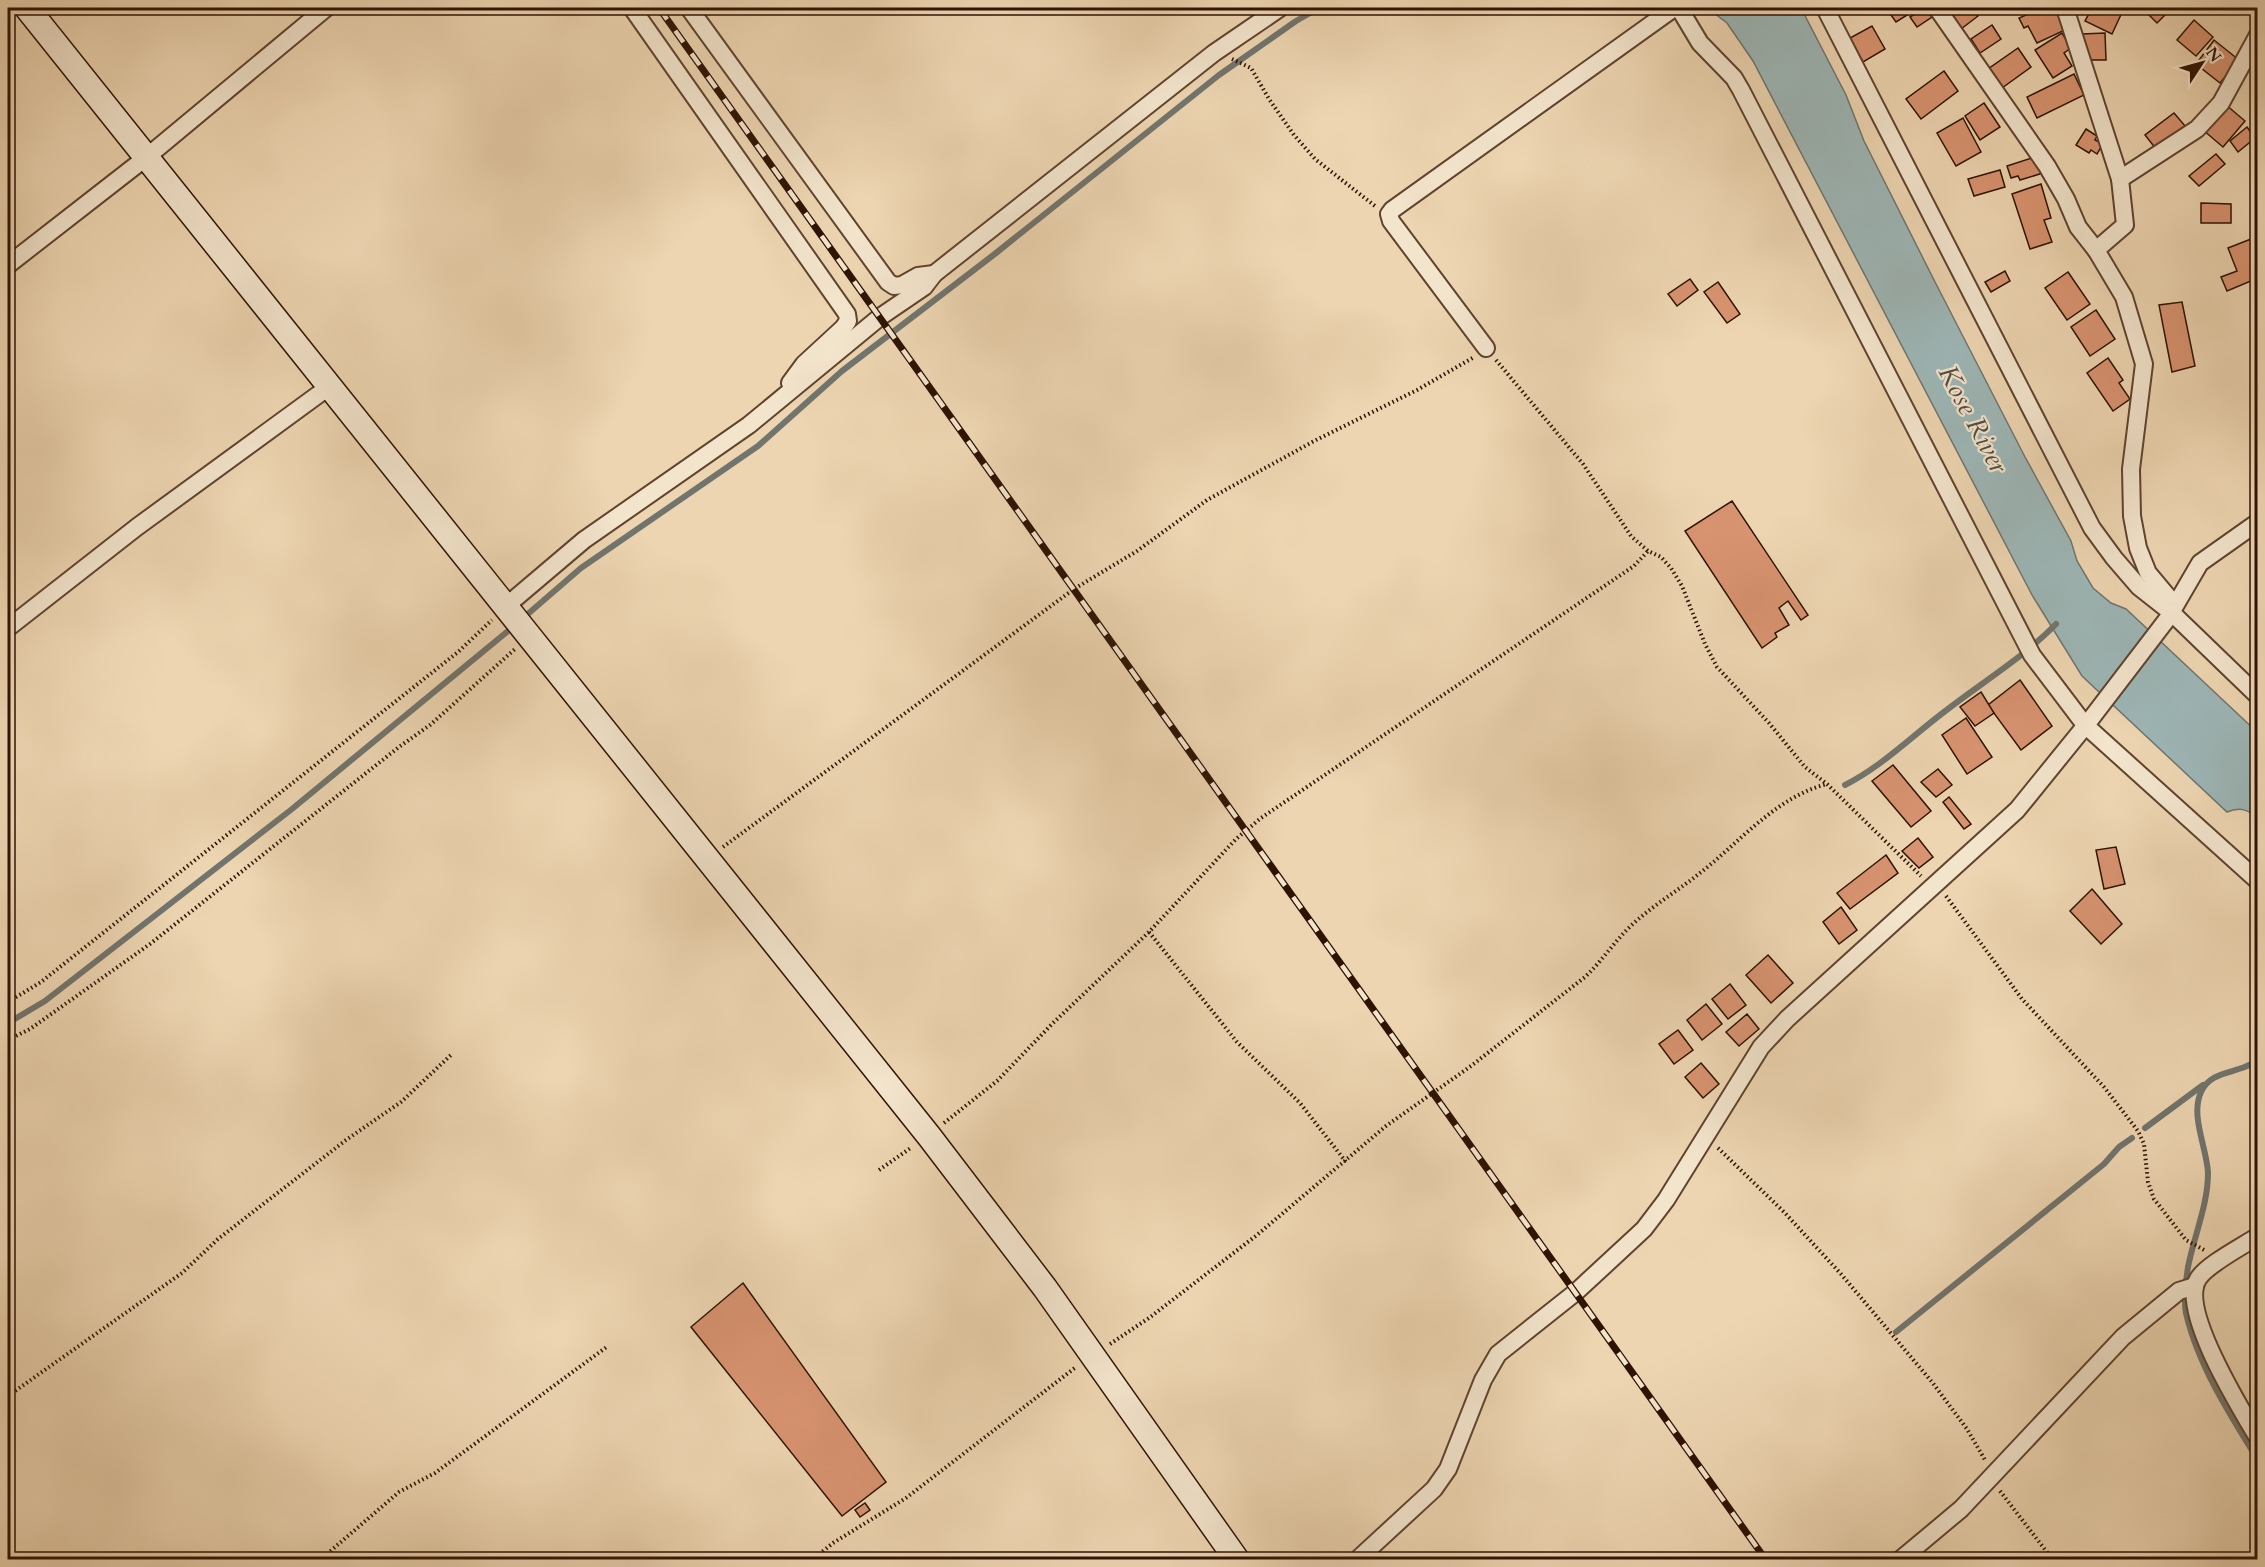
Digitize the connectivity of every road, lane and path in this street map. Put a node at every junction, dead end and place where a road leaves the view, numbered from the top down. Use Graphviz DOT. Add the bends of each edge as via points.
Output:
graph roads {
  1 [pos="27,8"];
  2 [pos="326,8"];
  3 [pos="632,8"];
  4 [pos="689,8"];
  5 [pos="1280,8"];
  6 [pos="1674,8"];
  7 [pos="1679,8"];
  8 [pos="1825,8"];
  9 [pos="1937,8"];
  10 [pos="2066,8"];
  11 [pos="2258,35"];
  12 [pos="1223,56"];
  13 [pos="147,156"];
  14 [pos="2120,179"];
  15 [pos="1389,214"];
  16 [pos="2096,250"];
  17 [pos="8,265"];
  18 [pos="934,274"];
  19 [pos="1486,348"];
  20 [pos="330,386"];
  21 [pos="778,400"];
  22 [pos="2258,522"];
  23 [pos="1648,551"];
  24 [pos="507,608"];
  25 [pos="2172,612"];
  26 [pos="8,628"];
  27 [pos="528,635"];
  28 [pos="2258,696"];
  29 [pos="2088,722"];
  30 [pos="1827,784"];
  31 [pos="708,859"];
  32 [pos="2258,881"];
  33 [pos="1935,885"];
  34 [pos="1149,932"];
  35 [pos="8,1002"];
  36 [pos="8,1040"];
  37 [pos="452,1054"];
  38 [pos="1705,1134"];
  39 [pos="929,1136"];
  40 [pos="1346,1162"];
  41 [pos="879,1170"];
  42 [pos="2258,1236"];
  43 [pos="2199,1246"];
  44 [pos="2188,1288"];
  45 [pos="608,1346"];
  46 [pos="1092,1356"];
  47 [pos="8,1396"];
  48 [pos="2258,1438"];
  49 [pos="1991,1479"];
  50 [pos="320,1560"];
  51 [pos="812,1560"];
  52 [pos="1238,1560"];
  53 [pos="1357,1560"];
  54 [pos="1900,1560"];
  55 [pos="2053,1560"];
  1 -- 13 [label="street"];
  2 -- 13 [label="street"];
  3 -- 21 [label="street" via="847,314 843,328 804,364"];
  4 -- 18 [label="street" via="888,282 902,285 918,276"];
  5 -- 18 [label="street" via="1214,53"];
  6 -- 15 [label="street"];
  7 -- 29 [label="street" via="1700,43 1741,90 2028,649"];
  8 -- 25 [label="street" via="2092,528 2139,587"];
  9 -- 16 [label="street" via="2047,166 2078,227"];
  10 -- 14 [label="street"];
  11 -- 14 [label="street" via="2221,102 2197,129"];
  12 -- 15 [label="path" via="1251,68 1287,126 1315,159"];
  13 -- 17 [label="street"];
  13 -- 20 [label="street"];
  14 -- 16 [label="street" via="2125,225"];
  15 -- 19 [label="street"];
  16 -- 25 [label="street" via="2124,297 2144,364 2130,469 2132,516 2148,573"];
  18 -- 21 [label="street" via="924,286"];
  19 -- 23 [label="path" via="1583,464 1631,536"];
  19 -- 31 [label="path" via="1417,390 1207,500 1137,551 1074,590"];
  20 -- 24 [label="street"];
  20 -- 26 [label="street" via="137,527"];
  21 -- 24 [label="street" via="740,432 584,540"];
  22 -- 25 [label="street" via="2200,563"];
  23 -- 30 [label="path" via="1661,557 1677,577 1717,667 1805,767"];
  23 -- 34 [label="path" via="1634,566 1261,818 1236,839"];
  24 -- 27 [label="street"];
  24 -- 35 [label="path" via="439,667 41,982"];
  25 -- 28 [label="street"];
  25 -- 29 [label="street"];
  27 -- 31 [label="street"];
  27 -- 36 [label="path" via="429,725 150,944 30,1029"];
  29 -- 32 [label="street"];
  29 -- 33 [label="street" via="2017,810"];
  30 -- 33 [label="path"];
  30 -- 40 [label="path" via="1811,788 1776,810 1636,921 1585,977 1386,1126"];
  31 -- 39 [label="street"];
  33 -- 38 [label="street" via="1761,1047"];
  33 -- 43 [label="path" via="2022,999 2104,1087 2138,1131 2154,1199 2175,1229"];
  34 -- 39 [label="path" via="997,1081"];
  34 -- 40 [label="path" via="1238,1042 1300,1103"];
  37 -- 47 [label="path" via="401,1102 218,1239 182,1273"];
  38 -- 49 [label="path" via="1841,1274 1932,1382 1967,1429 1988,1465"];
  38 -- 53 [label="street" via="1644,1229 1576,1292 1497,1354 1448,1469 1434,1489"];
  39 -- 41 [label="path"];
  39 -- 46 [label="street"];
  40 -- 46 [label="path" via="1149,1318"];
  42 -- 44 [label="street" via="2203,1273"];
  44 -- 48 [label="street" via="2222,1377"];
  44 -- 49 [label="street" via="2122,1336"];
  45 -- 50 [label="path" via="435,1473 399,1492"];
  46 -- 51 [label="path" via="906,1498"];
  46 -- 52 [label="street"];
  49 -- 54 [label="street"];
  49 -- 55 [label="path"];
}
